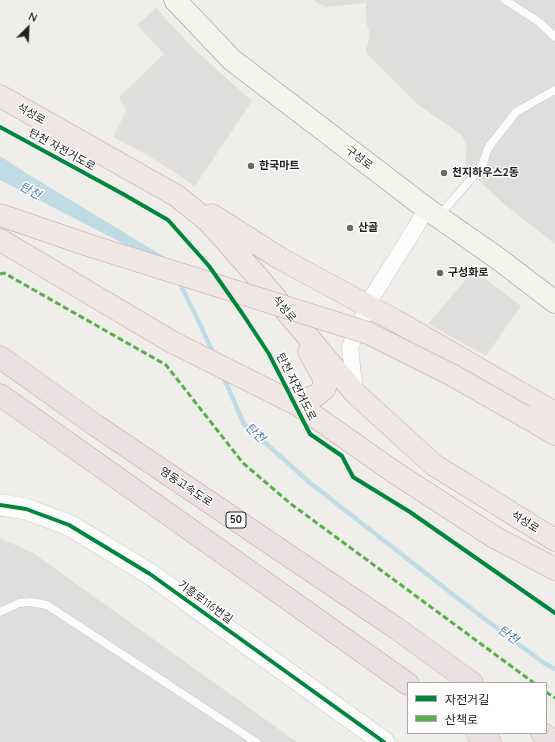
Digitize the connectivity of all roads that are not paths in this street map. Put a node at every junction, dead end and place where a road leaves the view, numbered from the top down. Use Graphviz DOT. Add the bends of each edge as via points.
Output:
graph roads {
  1 [pos="175,0"];
  2 [pos="505,0"];
  3 [pos="555,37"];
  4 [pos="555,90"];
  5 [pos="0,96"];
  6 [pos="177,196"];
  7 [pos="433,213"];
  8 [pos="0,215"];
  9 [pos="0,240"];
  10 [pos="555,302"];
  11 [pos="368,306"];
  12 [pos="296,322"];
  13 [pos="0,357"];
  14 [pos="356,393"];
  15 [pos="0,395"];
  16 [pos="300,406"];
  17 [pos="555,414"];
  18 [pos="555,434"];
  19 [pos="0,505"];
  20 [pos="555,540"];
  21 [pos="555,569"];
  22 [pos="0,612"];
  23 [pos="471,682"];
  24 [pos="407,683"];
  25 [pos="479,734"];
  26 [pos="543,734"];
  27 [pos="256,742"];
  28 [pos="384,742"];
  29 [pos="490,742"];
  30 [pos="554,742"];
  1 -- 7 [label="main road, 구성로" via="232,60"];
  2 -- 3 [label="lane"];
  4 -- 7 [label="lane" via="516,112 488,148 482,166"];
  5 -- 6 [label="highway, 석성로"];
  6 -- 11 [label="highway" via="281,259"];
  6 -- 12 [label="highway, 석성로" via="209,222"];
  7 -- 10 [label="main road, 구성로"];
  7 -- 11 [label="street"];
  8 -- 18 [label="highway, bridge" via="368,333 452,374"];
  9 -- 16 [label="highway" via="172,342"];
  11 -- 14 [label="street" via="350,347"];
  11 -- 17 [label="highway"];
  12 -- 14 [label="highway, 석성로"];
  12 -- 16 [label="highway" via="323,377 325,388 317,395 304,400"];
  13 -- 23 [label="highway, 영동고속도로 / 50"];
  14 -- 20 [label="highway, 석성로" via="434,465"];
  15 -- 24 [label="highway"];
  16 -- 21 [label="highway" via="394,472 494,537"];
  19 -- 28 [label="street, 기흥로116번길" via="26,508 69,525 150,574"];
  22 -- 27 [label="lane" via="19,603 47,605"];
  25 -- 29 [label="highway"];
  26 -- 30 [label="highway"];
}
